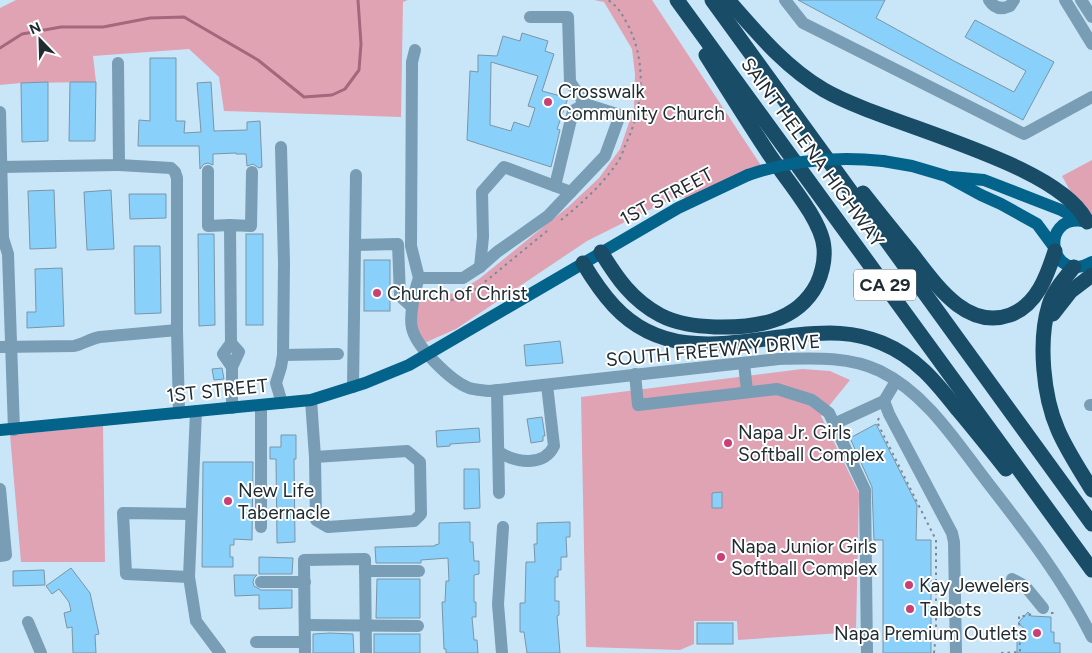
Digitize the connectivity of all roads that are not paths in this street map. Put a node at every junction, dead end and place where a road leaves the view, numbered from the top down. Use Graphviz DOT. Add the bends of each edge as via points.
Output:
graph roads {
  1 [pos="673,0"];
  2 [pos="677,0"];
  3 [pos="712,0"];
  4 [pos="728,0"];
  5 [pos="785,0"];
  6 [pos="989,0"];
  7 [pos="1014,0"];
  8 [pos="1065,0"];
  9 [pos="1082,0"];
  10 [pos="530,17"];
  11 [pos="1092,17"];
  12 [pos="1092,44"];
  13 [pos="415,50"];
  14 [pos="118,63"];
  15 [pos="776,89"];
  16 [pos="1092,97"];
  17 [pos="585,104"];
  18 [pos="0,112"];
  19 [pos="282,147"];
  20 [pos="119,165"];
  21 [pos="1,167"];
  22 [pos="208,171"];
  23 [pos="252,172"];
  24 [pos="356,175"];
  25 [pos="946,176"];
  26 [pos="555,186"];
  27 [pos="571,192"];
  28 [pos="1087,223"];
  29 [pos="230,225"];
  30 [pos="355,245"];
  31 [pos="1054,249"];
  32 [pos="602,252"];
  33 [pos="1092,262"];
  34 [pos="582,263"];
  35 [pos="480,267"];
  36 [pos="1075,267"];
  37 [pos="4,268"];
  38 [pos="1092,275"];
  39 [pos="419,278"];
  40 [pos="412,307"];
  41 [pos="1046,323"];
  42 [pos="177,330"];
  43 [pos="6,347"];
  44 [pos="338,354"];
  45 [pos="429,354"];
  46 [pos="283,355"];
  47 [pos="744,363"];
  48 [pos="635,374"];
  49 [pos="896,381"];
  50 [pos="548,385"];
  51 [pos="353,387"];
  52 [pos="497,390"];
  53 [pos="748,391"];
  54 [pos="311,400"];
  55 [pos="884,401"];
  56 [pos="282,403"];
  57 [pos="261,405"];
  58 [pos="232,408"];
  59 [pos="196,411"];
  60 [pos="179,413"];
  61 [pos="834,424"];
  62 [pos="0,430"];
  63 [pos="14,430"];
  64 [pos="499,452"];
  65 [pos="315,458"];
  66 [pos="0,489"];
  67 [pos="1092,490"];
  68 [pos="499,494"];
  69 [pos="191,514"];
  70 [pos="1092,524"];
  71 [pos="261,527"];
  72 [pos="504,527"];
  73 [pos="0,556"];
  74 [pos="365,571"];
  75 [pos="420,571"];
  76 [pos="1092,571"];
  77 [pos="189,577"];
  78 [pos="1012,579"];
  79 [pos="260,582"];
  80 [pos="304,582"];
  81 [pos="1043,611"];
  82 [pos="28,622"];
  83 [pos="305,625"];
  84 [pos="365,626"];
  85 [pos="418,626"];
  86 [pos="1092,637"];
  87 [pos="256,642"];
  88 [pos="305,647"];
  89 [pos="41,653"];
  90 [pos="220,653"];
  91 [pos="366,653"];
  92 [pos="502,653"];
  93 [pos="867,653"];
  94 [pos="956,653"];
  1 -- 32 [label="highway" via="766,150 815,220 824,247 822,271 806,301 782,318 751,326 702,326 682,324 644,306 628,292"];
  2 -- 76 [label="highway, SAINT HELENA HIGHWAY / CA 29"];
  3 -- 15 [label="highway, SAINT HELENA HIGHWAY / CA 29"];
  4 -- 28 [label="highway" via="778,55 824,90 867,111 1013,166 1062,194 1078,207"];
  5 -- 16 [label="street" via="803,23 1024,134"];
  6 -- 7 [label="street" via="999,8 1010,6"];
  8 -- 12 [label="street"];
  9 -- 11 [label="street"];
  10 -- 17 [label="street" via="568,16 570,82"];
  13 -- 39 [label="street" via="412,62 411,246"];
  14 -- 20 [label="street"];
  15 -- 31 [label="highway" via="942,291 968,312 997,318 1025,307 1042,286"];
  15 -- 70 [label="highway, SAINT HELENA HIGHWAY / CA 29"];
  17 -- 26 [label="street" via="573,111"];
  17 -- 27 [label="street" via="620,115 605,156"];
  18 -- 21 [label="street"];
  19 -- 46 [label="street"];
  20 -- 21 [label="street"];
  20 -- 42 [label="street" via="171,168 175,172"];
  21 -- 37 [label="street" via="3,238 8,254"];
  22 -- 29 [label="street" via="208,226"];
  23 -- 29 [label="street" via="251,226"];
  24 -- 30 [label="street"];
  25 -- 28 [label="main road, 1ST STREET" via="984,180"];
  25 -- 31 [label="main road, 1ST STREET" via="1037,224"];
  25 -- 32 [label="main road, 1ST STREET, bridge" via="912,166 845,158 781,166 748,175 695,200"];
  26 -- 27 [label="street"];
  26 -- 35 [label="street" via="504,167 482,192"];
  27 -- 35 [label="street" via="548,216"];
  28 -- 31 [label="main road" via="1073,220 1060,228"];
  29 -- 58 [label="street" via="231,343 239,352 232,367"];
  30 -- 40 [label="street" via="398,244 400,296"];
  30 -- 51 [label="street"];
  31 -- 36 [label="main road, 1ST STREET" via="1063,262"];
  32 -- 34 [label="main road, 1ST STREET"];
  33 -- 36 [label="main road"];
  34 -- 45 [label="main road, 1ST STREET"];
  34 -- 76 [label="highway" via="599,288 626,317 657,337 714,344 844,333 871,338 906,355 933,378"];
  35 -- 39 [label="street" via="463,278"];
  36 -- 38 [label="main road, 1ST STREET"];
  36 -- 41 [label="highway" via="1054,294"];
  37 -- 43 [label="street"];
  38 -- 41 [label="highway" via="1066,296"];
  39 -- 40 [label="street"];
  40 -- 45 [label="street" via="411,326"];
  41 -- 67 [label="highway" via="1045,374 1053,416 1064,443"];
  42 -- 43 [label="street" via="100,336 74,346"];
  42 -- 60 [label="street"];
  43 -- 63 [label="street"];
  44 -- 46 [label="street"];
  45 -- 51 [label="main road, 1ST STREET"];
  45 -- 52 [label="street, SOUTH FREEWAY DRIVE" via="436,364 470,389"];
  46 -- 56 [label="street" via="276,382"];
  47 -- 48 [label="street, SOUTH FREEWAY DRIVE"];
  47 -- 49 [label="street, SOUTH FREEWAY DRIVE" via="839,359 871,367"];
  47 -- 53 [label="street"];
  48 -- 50 [label="street, SOUTH FREEWAY DRIVE"];
  48 -- 53 [label="street" via="638,405"];
  49 -- 55 [label="street"];
  49 -- 86 [label="street, SOUTH FREEWAY DRIVE" via="928,408 1042,553"];
  50 -- 52 [label="street, SOUTH FREEWAY DRIVE"];
  50 -- 64 [label="street" via="554,446 550,454 532,461 519,461"];
  51 -- 54 [label="main road, 1ST STREET"];
  52 -- 64 [label="street"];
  53 -- 61 [label="street" via="777,389 795,393 822,407"];
  54 -- 56 [label="main road, 1ST STREET"];
  54 -- 65 [label="street"];
  55 -- 61 [label="street"];
  55 -- 94 [label="street" via="952,533"];
  56 -- 57 [label="main road, 1ST STREET"];
  57 -- 58 [label="main road, 1ST STREET"];
  57 -- 71 [label="street"];
  58 -- 59 [label="main road, 1ST STREET"];
  59 -- 60 [label="main road, 1ST STREET"];
  59 -- 69 [label="street"];
  60 -- 63 [label="main road, 1ST STREET"];
  61 -- 93 [label="street" via="865,490"];
  62 -- 63 [label="main road, 1ST STREET"];
  64 -- 68 [label="street"];
  65 -- 65 [label="street" via="316,520 328,527 414,521 421,514 420,462 407,451"];
  66 -- 73 [label="street" via="6,555"];
  69 -- 77 [label="street"];
  69 -- 77 [label="street" via="123,513 126,574"];
  72 -- 92 [label="street" via="498,604"];
  74 -- 75 [label="street"];
  74 -- 80 [label="street" via="365,559 304,560"];
  74 -- 84 [label="street"];
  77 -- 90 [label="street" via="196,621"];
  78 -- 81 [label="street" via="1025,586"];
  79 -- 80 [label="street"];
  80 -- 83 [label="street"];
  82 -- 89 [label="street"];
  83 -- 84 [label="street"];
  83 -- 88 [label="street"];
  84 -- 85 [label="street"];
  84 -- 91 [label="street"];
  87 -- 88 [label="street"];
}
